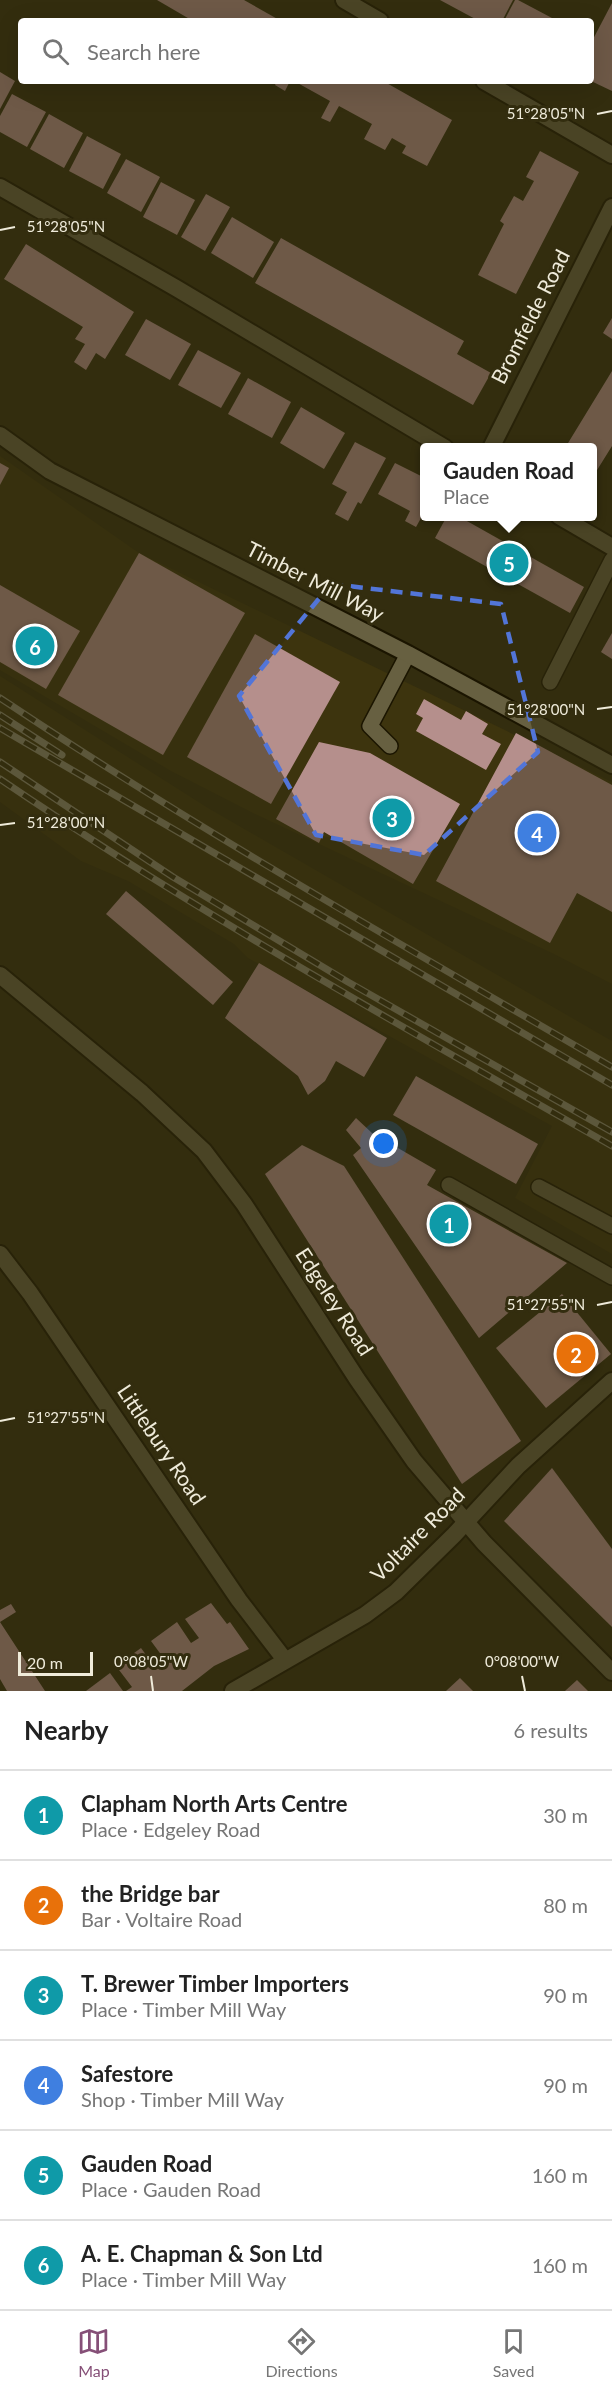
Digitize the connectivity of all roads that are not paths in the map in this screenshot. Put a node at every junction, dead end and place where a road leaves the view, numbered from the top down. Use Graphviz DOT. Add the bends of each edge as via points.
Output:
graph roads {
  1 [pos="344,0"];
  2 [pos="375,18"];
  3 [pos="489,84"];
  4 [pos="612,155"];
  5 [pos="0,187"];
  6 [pos="612,207"];
  7 [pos="0,435"];
  8 [pos="438,443"];
  9 [pos="492,443"];
  10 [pos="568,521"];
  11 [pos="612,547"];
  12 [pos="612,560"];
  13 [pos="408,654"];
  14 [pos="550,682"];
  15 [pos="390,746"];
  16 [pos="612,765"];
  17 [pos="0,975"];
  18 [pos="449,1185"];
  19 [pos="539,1188"];
  20 [pos="612,1226"];
  21 [pos="0,1254"];
  22 [pos="612,1276"];
  23 [pos="612,1381"];
  24 [pos="465,1522"];
  25 [pos="285,1660"];
  26 [pos="612,1672"];
  27 [pos="233,1691"];
  1 -- 2 [label="street"];
  3 -- 4 [label="street"];
  5 -- 8 [label="street"];
  6 -- 9 [label="street, Bromfelde Road"];
  7 -- 13 [label="street, Timber Mill Way" via="50,471"];
  10 -- 11 [label="street"];
  12 -- 14 [label="lane"];
  13 -- 15 [label="lane" via="370,726"];
  13 -- 16 [label="street, Timber Mill Way"];
  17 -- 24 [label="street, Edgeley Road" via="158,1107 204,1151 244,1204 391,1429"];
  18 -- 22 [label="lane"];
  19 -- 20 [label="lane"];
  21 -- 25 [label="street, Littlebury Road" via="239,1600"];
  23 -- 24 [label="street, Voltaire Road" via="518,1466"];
  24 -- 25 [label="street, Voltaire Road" via="396,1592 364,1616"];
  24 -- 26 [label="street, Edgeley Road"];
  25 -- 27 [label="street, Voltaire Road"];
}
